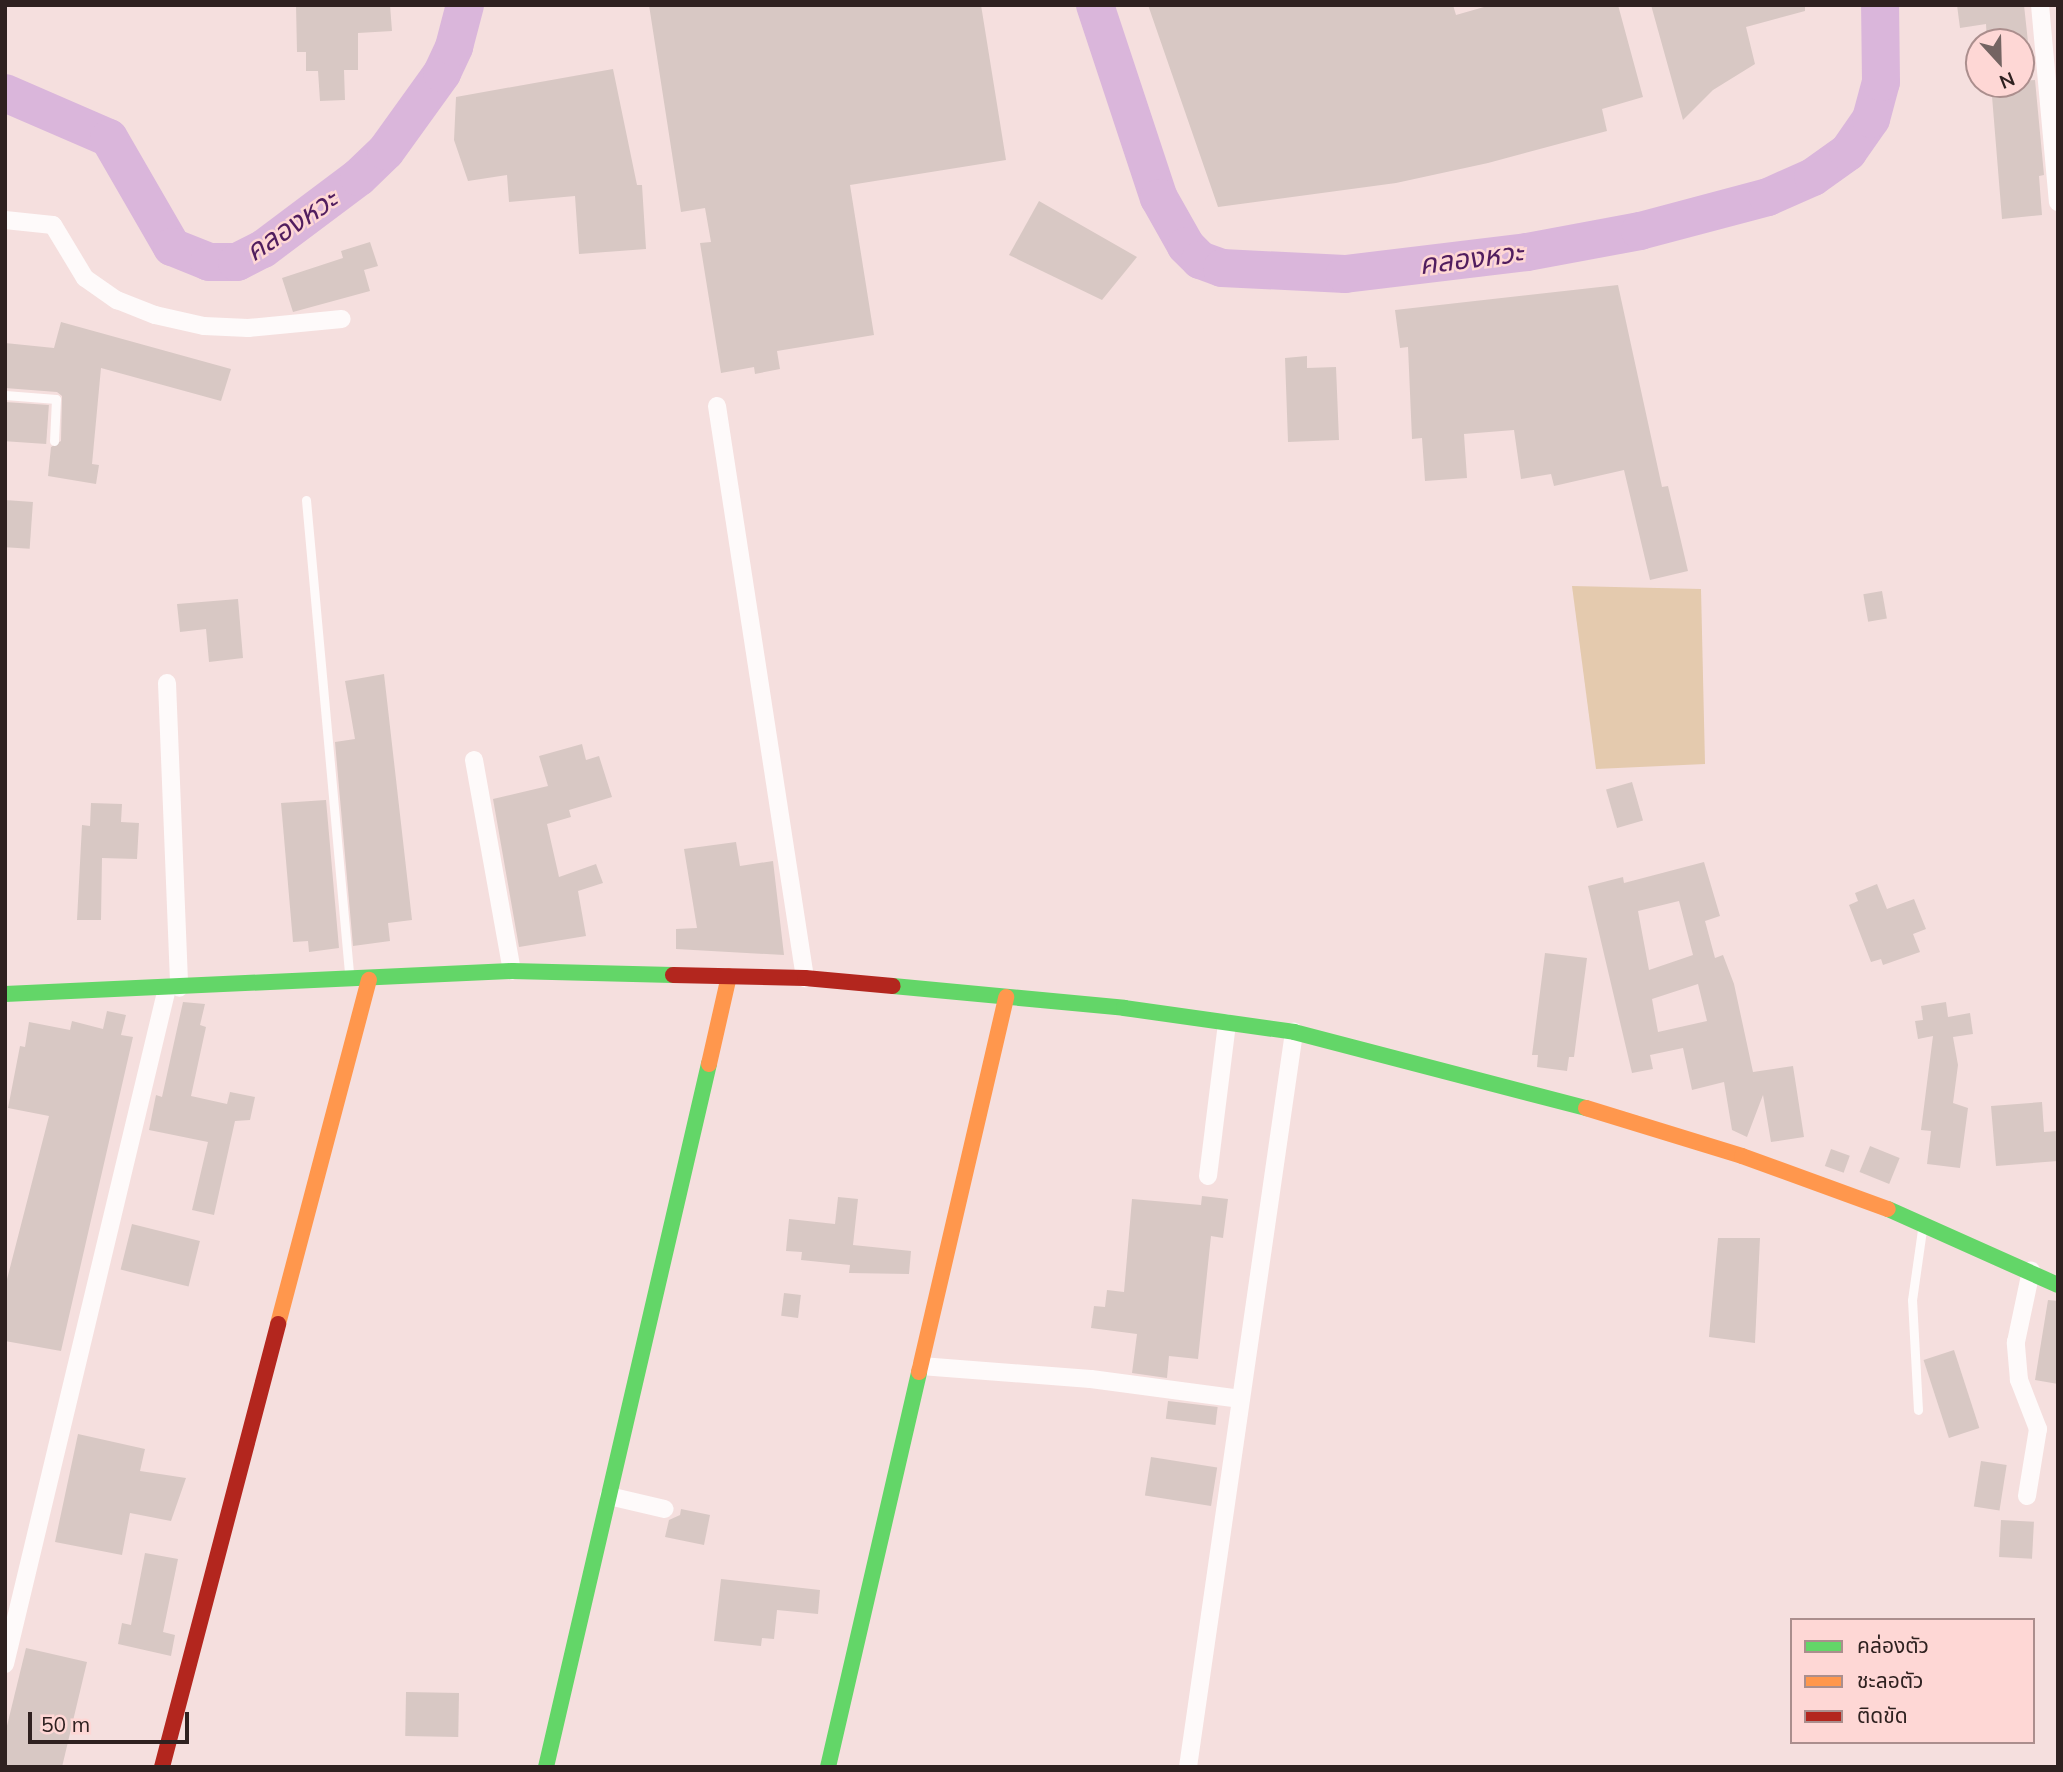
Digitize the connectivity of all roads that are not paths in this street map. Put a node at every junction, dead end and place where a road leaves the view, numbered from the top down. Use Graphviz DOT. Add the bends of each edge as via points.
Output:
graph roads {
  1 [pos="2040,5"];
  2 [pos="2058,202"];
  3 [pos="5,219"];
  4 [pos="342,319"];
  5 [pos="5,395"];
  6 [pos="717,406"];
  7 [pos="54,441"];
  8 [pos="306,500"];
  9 [pos="167,683"];
  10 [pos="474,760"];
  11 [pos="512,971"];
  12 [pos="729,976"];
  13 [pos="805,978"];
  14 [pos="369,980"];
  15 [pos="350,981"];
  16 [pos="173,988"];
  17 [pos="5,994"];
  18 [pos="1006,997"];
  19 [pos="1227,1023"];
  20 [pos="1294,1032"];
  21 [pos="1208,1176"];
  22 [pos="1924,1222"];
  23 [pos="2031,1271"];
  24 [pos="2058,1285"];
  25 [pos="921,1366"];
  26 [pos="1241,1399"];
  27 [pos="1918,1410"];
  28 [pos="608,1496"];
  29 [pos="2027,1496"];
  30 [pos="665,1509"];
  31 [pos="5,1664"];
  32 [pos="162,1767"];
  33 [pos="546,1767"];
  34 [pos="828,1767"];
  35 [pos="1188,1767"];
  1 -- 2 [label="street"];
  3 -- 4 [label="street" via="49,222 85,278 117,300 155,315 204,326 248,328"];
  5 -- 7 [label="lane" via="56,399"];
  6 -- 13 [label="street"];
  8 -- 15 [label="lane"];
  9 -- 16 [label="street"];
  10 -- 11 [label="street"];
  11 -- 12 [label="street"];
  11 -- 14 [label="street"];
  12 -- 13 [label="street"];
  12 -- 28 [label="street"];
  13 -- 18 [label="street"];
  14 -- 15 [label="street"];
  14 -- 32 [label="street"];
  15 -- 16 [label="street"];
  16 -- 17 [label="street"];
  16 -- 31 [label="street"];
  18 -- 19 [label="street"];
  18 -- 25 [label="street"];
  19 -- 20 [label="street"];
  19 -- 21 [label="street"];
  20 -- 22 [label="street" via="1562,1100 1742,1156"];
  20 -- 26 [label="street"];
  22 -- 23 [label="street"];
  22 -- 27 [label="lane" via="1912,1300"];
  23 -- 24 [label="street"];
  23 -- 29 [label="street" via="2016,1342 2019,1380 2038,1429"];
  25 -- 26 [label="street" via="1091,1379"];
  25 -- 34 [label="street"];
  26 -- 35 [label="street"];
  28 -- 30 [label="street"];
  28 -- 33 [label="street"];
}
